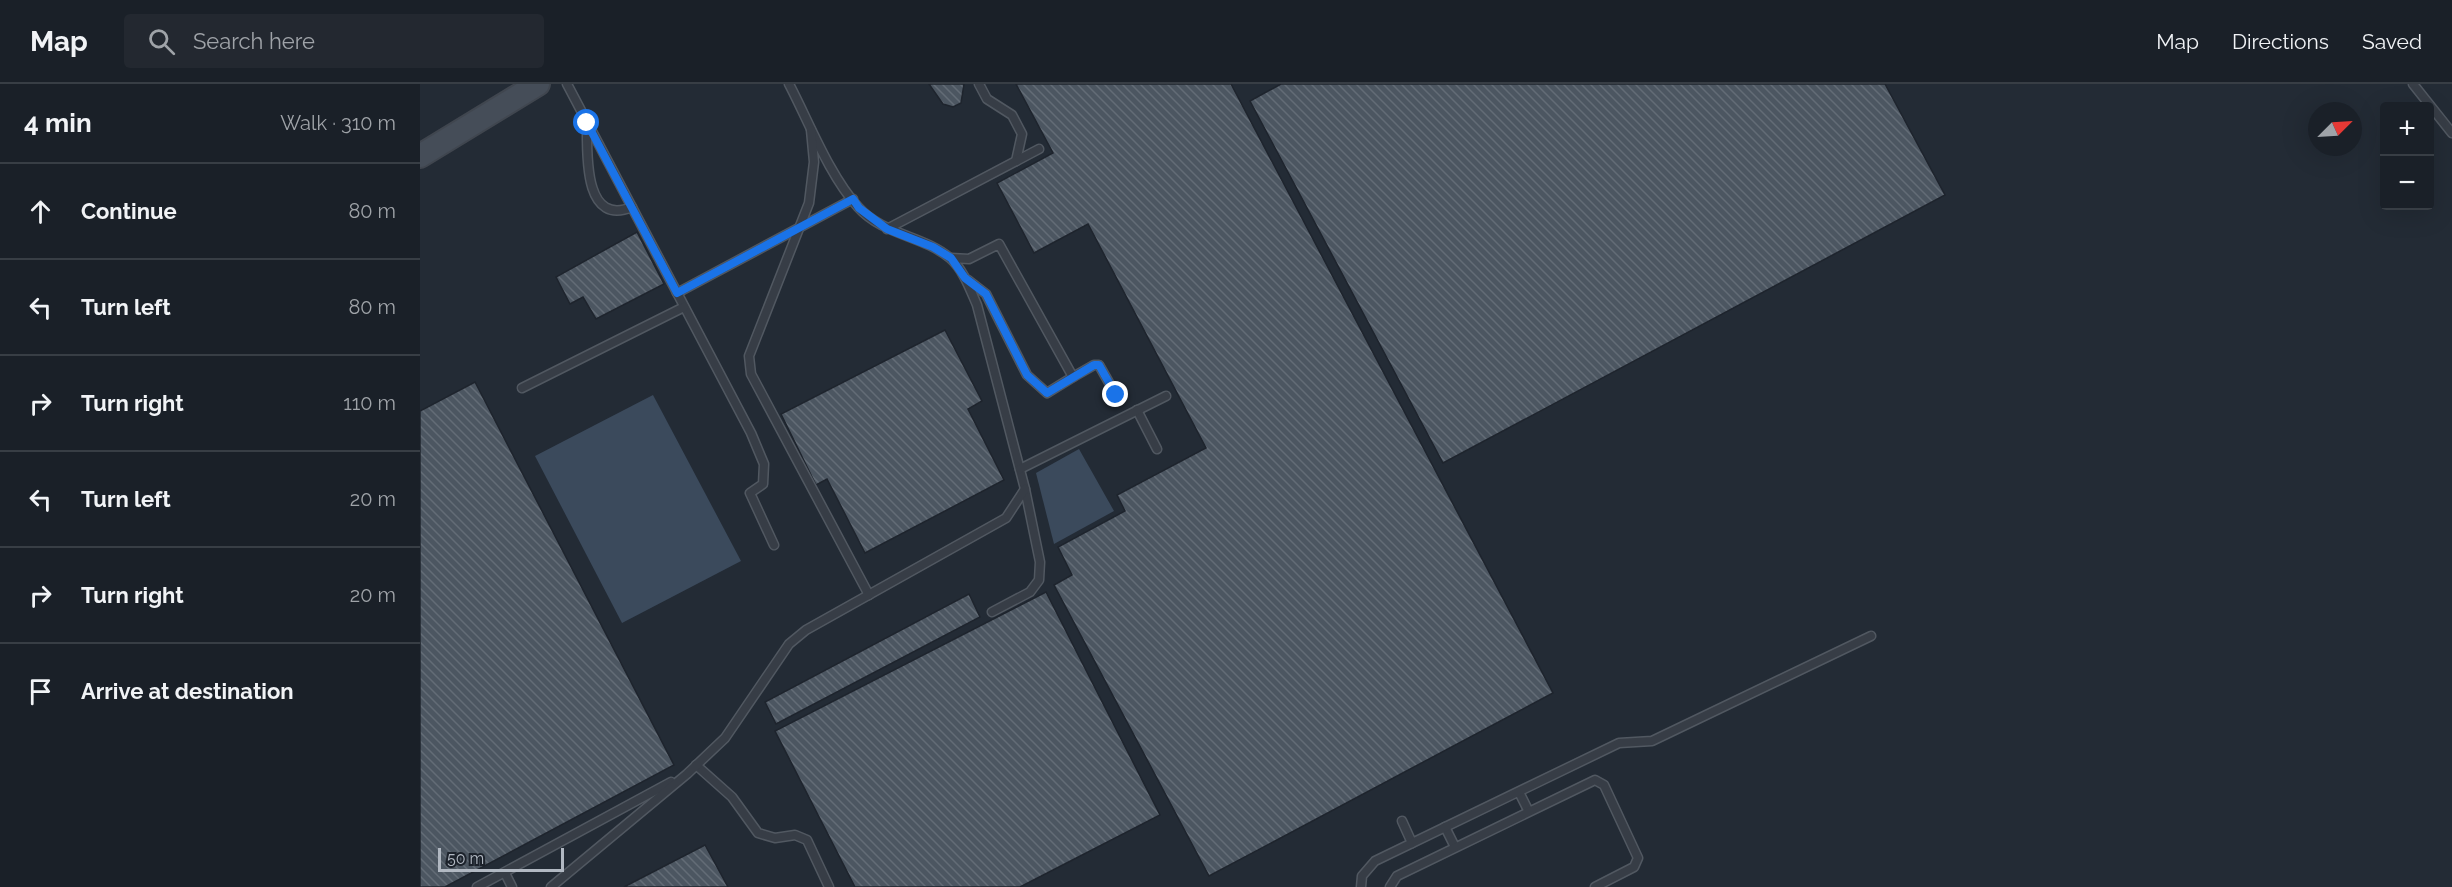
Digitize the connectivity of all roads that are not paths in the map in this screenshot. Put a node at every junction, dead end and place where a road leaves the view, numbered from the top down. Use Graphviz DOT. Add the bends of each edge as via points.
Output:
graph roads {
  1 [pos="538,84"];
  2 [pos="567,84"];
  3 [pos="789,84"];
  4 [pos="979,84"];
  5 [pos="2413,84"];
  6 [pos="587,123"];
  7 [pos="810,125"];
  8 [pos="2452,133"];
  9 [pos="1039,149"];
  10 [pos="420,156"];
  11 [pos="1016,161"];
  12 [pos="853,199"];
  13 [pos="632,207"];
  14 [pos="800,225"];
  15 [pos="887,229"];
  16 [pos="951,258"];
  17 [pos="965,278"];
  18 [pos="677,293"];
  19 [pos="684,307"];
  20 [pos="1073,377"];
  21 [pos="522,388"];
  22 [pos="1116,395"];
  23 [pos="1166,396"];
  24 [pos="1137,410"];
  25 [pos="1157,449"];
  26 [pos="1020,469"];
  27 [pos="1025,489"];
  28 [pos="774,545"];
  29 [pos="869,595"];
  30 [pos="992,612"];
  31 [pos="1870,636"];
  32 [pos="696,765"];
  33 [pos="687,774"];
  34 [pos="1519,792"];
  35 [pos="1528,810"];
  36 [pos="1402,821"];
  37 [pos="1445,827"];
  38 [pos="1412,843"];
  39 [pos="1455,847"];
  40 [pos="504,873"];
  41 [pos="829,886"];
  42 [pos="477,887"];
  43 [pos="512,887"];
  44 [pos="551,887"];
  45 [pos="1361,887"];
  46 [pos="1390,887"];
  47 [pos="1595,887"];
  1 -- 10 [label="street"];
  2 -- 6 [label="lane"];
  3 -- 7 [label="lane"];
  4 -- 11 [label="lane" via="987,99 1012,115 1022,134"];
  5 -- 8 [label="lane"];
  6 -- 13 [label="lane"];
  6 -- 13 [label="lane" via="590,184 597,199 607,210 619,213"];
  7 -- 12 [label="lane"];
  7 -- 14 [label="lane" via="814,162 808,203"];
  9 -- 11 [label="lane"];
  11 -- 15 [label="lane"];
  12 -- 14 [label="lane"];
  12 -- 15 [label="lane"];
  13 -- 18 [label="lane"];
  14 -- 18 [label="lane"];
  14 -- 29 [label="lane" via="749,356 751,374"];
  15 -- 16 [label="lane"];
  16 -- 17 [label="lane"];
  16 -- 20 [label="lane" via="969,259 999,244"];
  17 -- 20 [label="lane" via="986,294 1027,375 1047,393"];
  17 -- 26 [label="lane" via="977,305"];
  18 -- 19 [label="lane"];
  19 -- 21 [label="lane"];
  19 -- 28 [label="lane" via="764,464 763,484 750,493"];
  20 -- 22 [label="lane" via="1099,365"];
  23 -- 24 [label="lane"];
  24 -- 25 [label="lane"];
  24 -- 26 [label="lane"];
  26 -- 27 [label="lane"];
  27 -- 29 [label="lane" via="1006,518"];
  27 -- 30 [label="lane" via="1040,562 1039,580 1030,592"];
  29 -- 32 [label="lane" via="806,630 789,644 725,738"];
  31 -- 34 [label="lane" via="1652,741 1619,743"];
  32 -- 33 [label="lane"];
  32 -- 41 [label="lane" via="732,797 758,832 775,838 795,835 807,840"];
  33 -- 40 [label="lane"];
  33 -- 44 [label="lane"];
  34 -- 35 [label="lane"];
  34 -- 37 [label="lane"];
  35 -- 39 [label="lane"];
  35 -- 47 [label="lane" via="1593,780 1602,782 1638,862"];
  36 -- 38 [label="lane"];
  37 -- 38 [label="lane"];
  37 -- 39 [label="lane"];
  38 -- 45 [label="lane" via="1370,865 1362,876"];
  39 -- 46 [label="lane" via="1397,876"];
  40 -- 42 [label="lane"];
  40 -- 43 [label="lane"];
}
